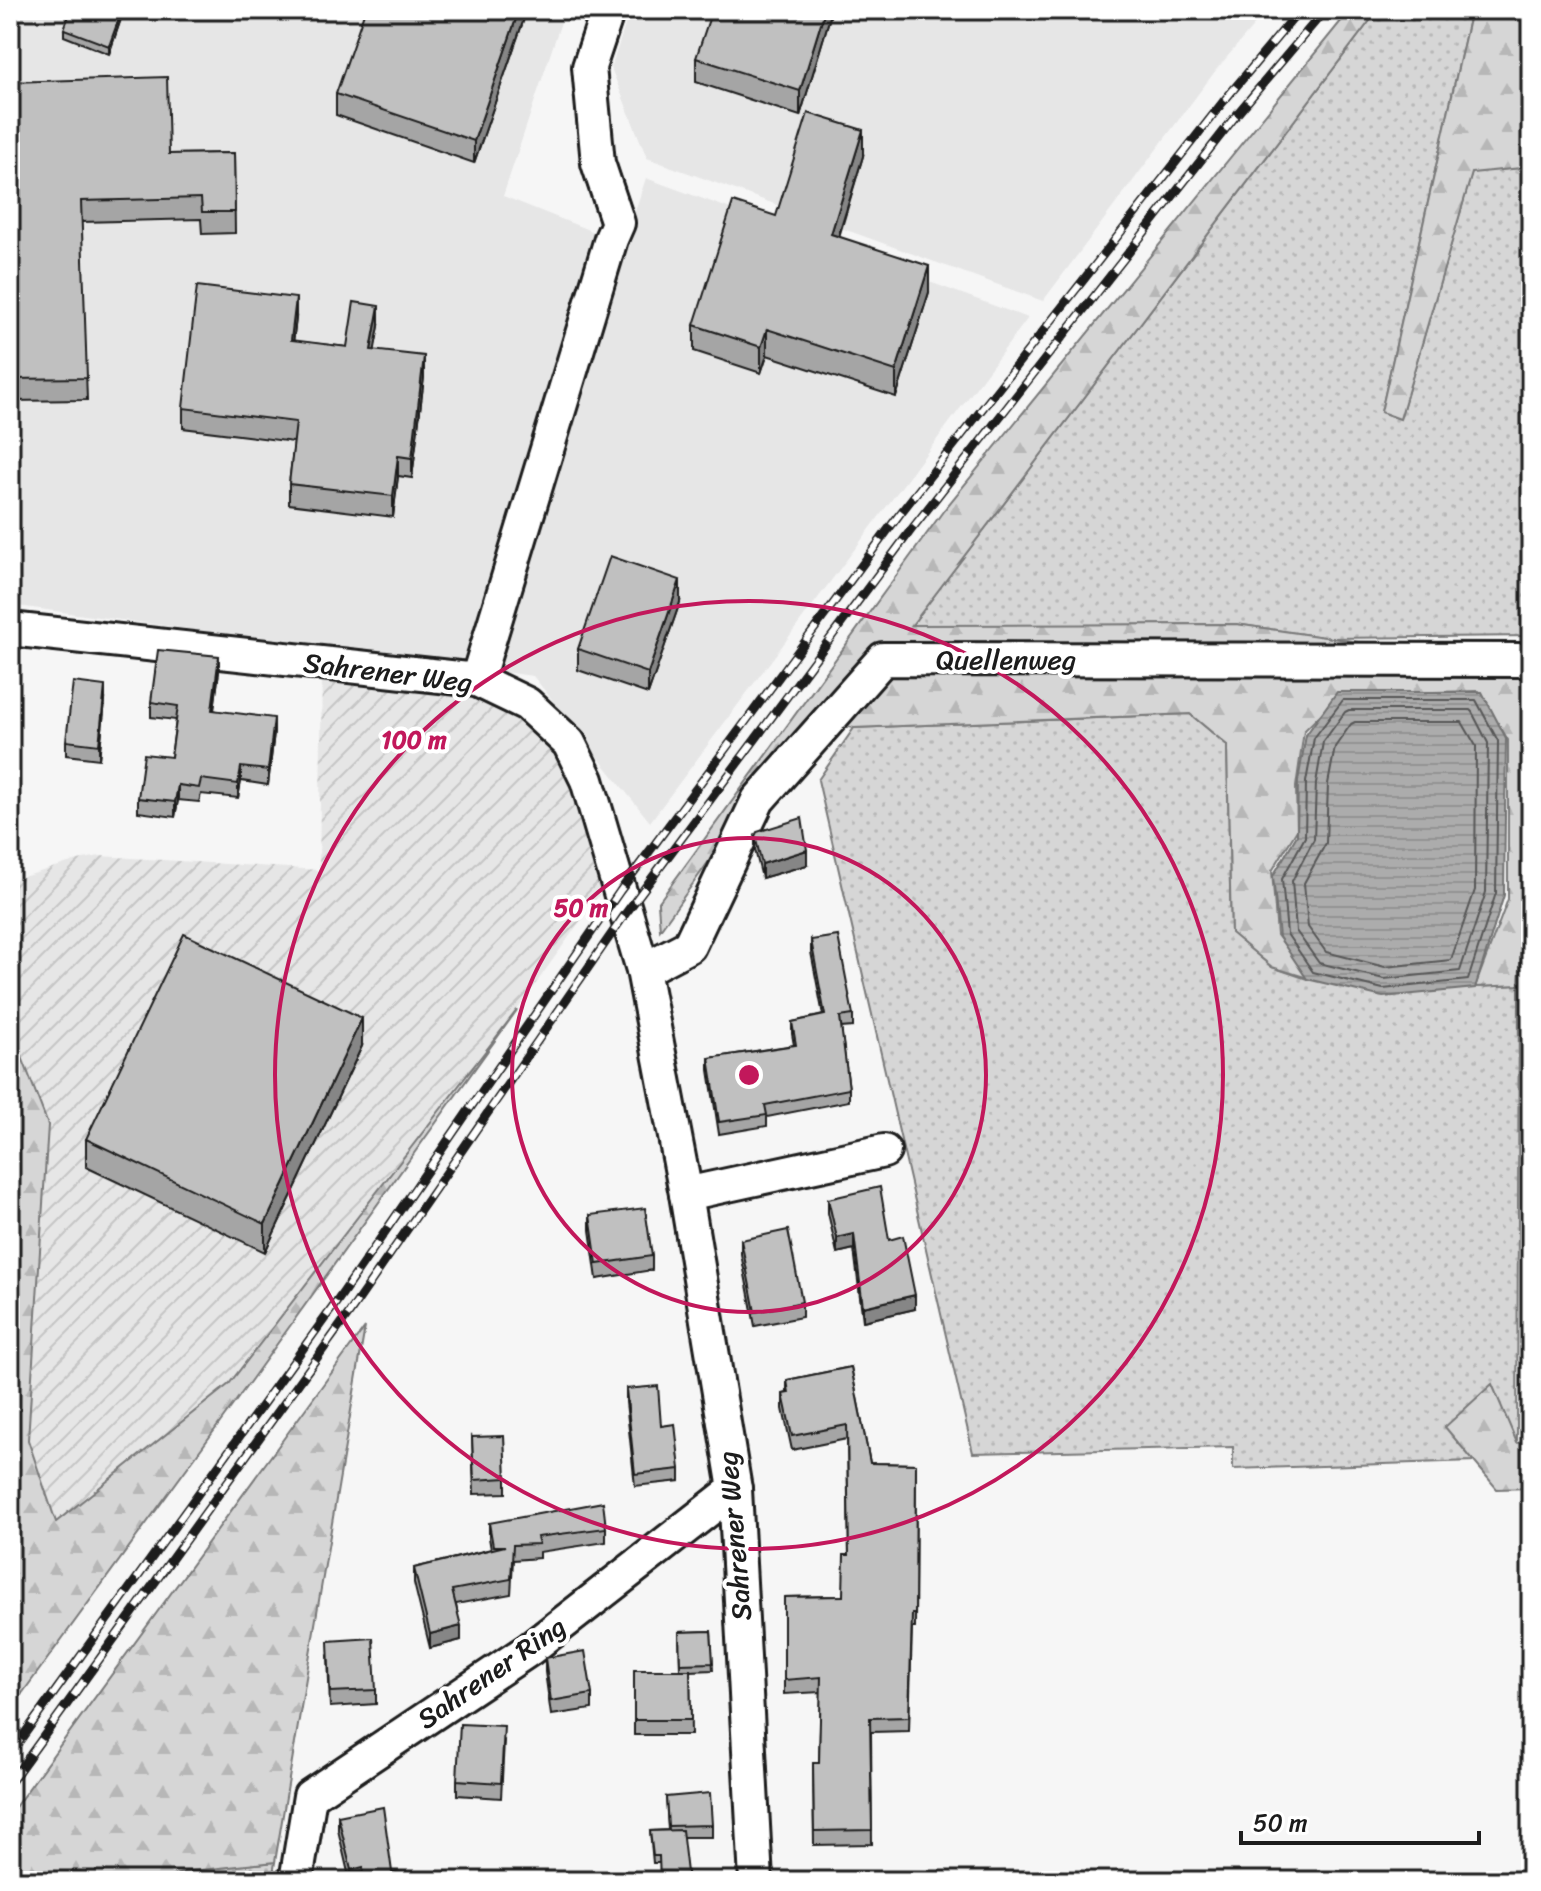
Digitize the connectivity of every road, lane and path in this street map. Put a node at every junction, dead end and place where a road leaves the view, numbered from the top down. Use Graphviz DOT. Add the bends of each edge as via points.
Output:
graph roads {
  1 [pos="608,10"];
  2 [pos="10,629"];
  3 [pos="1531,660"];
  4 [pos="477,680"];
  5 [pos="643,970"];
  6 [pos="884,1151"];
  7 [pos="686,1194"];
  8 [pos="735,1489"];
  9 [pos="296,1881"];
  10 [pos="756,1881"];
  1 -- 4 [label="street" via="589,67 598,163 618,223"];
  2 -- 4 [label="street, Sahrener Weg"];
  3 -- 5 [label="street, Quellenweg" via="883,659 758,800 689,946"];
  4 -- 5 [label="street, Sahrener Weg" via="527,704 569,743 587,780"];
  5 -- 7 [label="street, Sahrener Weg"];
  6 -- 7 [label="street"];
  7 -- 8 [label="street, Sahrener Weg"];
  8 -- 9 [label="street, Sahrener Ring" via="530,1649 310,1796"];
  8 -- 10 [label="street, Sahrener Weg"];
}
